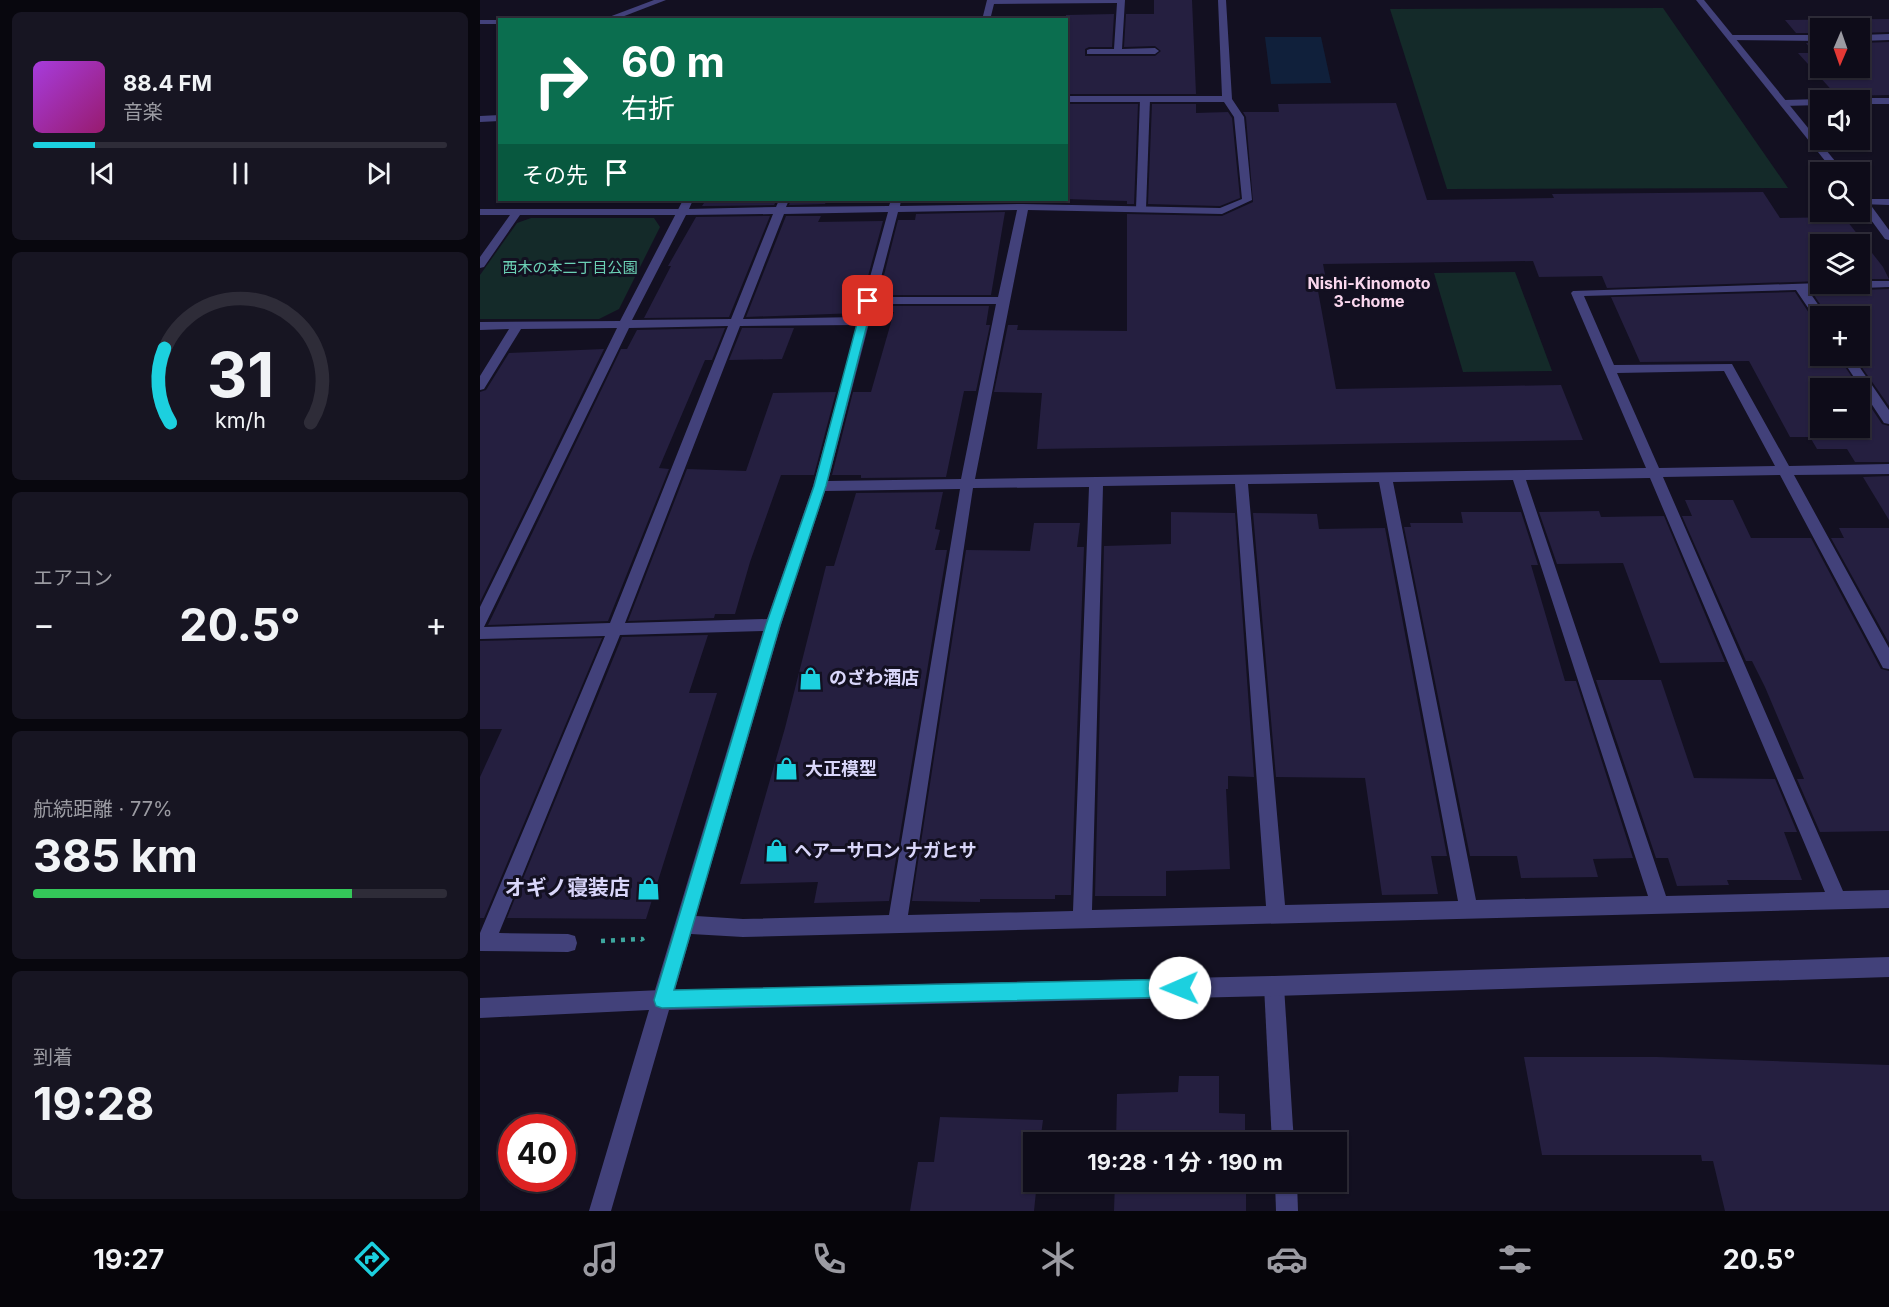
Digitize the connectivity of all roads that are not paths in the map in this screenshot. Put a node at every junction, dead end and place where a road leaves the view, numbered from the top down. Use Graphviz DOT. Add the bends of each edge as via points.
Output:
graph roads {
  1 [pos="662,0"];
  2 [pos="1222,0"];
  3 [pos="1700,0"];
  4 [pos="991,1"];
  5 [pos="1121,1"];
  6 [pos="611,18"];
  7 [pos="987,18"];
  8 [pos="480,22"];
  9 [pos="498,22"];
  10 [pos="1889,37"];
  11 [pos="1731,38"];
  12 [pos="1810,38"];
  13 [pos="1870,38"];
  14 [pos="1118,51"];
  15 [pos="1155,51"];
  16 [pos="1090,52"];
  17 [pos="1068,99"];
  18 [pos="1145,99"];
  19 [pos="1227,99"];
  20 [pos="1870,101"];
  21 [pos="1889,101"];
  22 [pos="1810,102"];
  23 [pos="1784,103"];
  24 [pos="498,118"];
  25 [pos="480,119"];
  26 [pos="1831,162"];
  27 [pos="687,201"];
  28 [pos="1870,201"];
  29 [pos="1889,202"];
  30 [pos="1023,203"];
  31 [pos="895,204"];
  32 [pos="782,205"];
  33 [pos="1141,209"];
  34 [pos="1870,211"];
  35 [pos="480,212"];
  36 [pos="518,212"];
  37 [pos="681,212"];
  38 [pos="1889,237"];
  39 [pos="480,266"];
  40 [pos="1889,284"];
  41 [pos="1800,287"];
  42 [pos="1001,300"];
  43 [pos="868,301"];
  44 [pos="1813,306"];
  45 [pos="863,321"];
  46 [pos="736,323"];
  47 [pos="624,325"];
  48 [pos="480,326"];
  49 [pos="517,326"];
  50 [pos="1853,366"];
  51 [pos="1610,369"];
  52 [pos="480,386"];
  53 [pos="1889,420"];
  54 [pos="1889,469"];
  55 [pos="1785,471"];
  56 [pos="1655,473"];
  57 [pos="1518,475"];
  58 [pos="1384,477"];
  59 [pos="1241,479"];
  60 [pos="1096,481"];
  61 [pos="967,484"];
  62 [pos="820,486"];
  63 [pos="480,622"];
  64 [pos="773,625"];
  65 [pos="615,629"];
  66 [pos="480,633"];
  67 [pos="1889,663"];
  68 [pos="1889,899"];
  69 [pos="1838,900"];
  70 [pos="1660,905"];
  71 [pos="1468,910"];
  72 [pos="1276,914"];
  73 [pos="1082,919"];
  74 [pos="897,923"];
  75 [pos="685,924"];
  76 [pos="483,942"];
  77 [pos="568,943"];
  78 [pos="1889,967"];
  79 [pos="1274,986"];
  80 [pos="662,1000"];
  81 [pos="480,1008"];
  82 [pos="1282,1132"];
  83 [pos="1286,1192"];
  84 [pos="600,1211"];
  85 [pos="1287,1211"];
  1 -- 6 [label="street"];
  2 -- 19 [label="street"];
  3 -- 11 [label="street"];
  4 -- 5 [label="street"];
  4 -- 7 [label="street"];
  5 -- 14 [label="street"];
  8 -- 9 [label="street"];
  10 -- 13 [label="street"];
  11 -- 12 [label="street"];
  11 -- 23 [label="street"];
  14 -- 15 [label="street"];
  14 -- 16 [label="street"];
  17 -- 18 [label="street"];
  18 -- 19 [label="street"];
  18 -- 33 [label="street"];
  19 -- 33 [label="street" via="1239,117 1247,200 1222,211"];
  20 -- 21 [label="street"];
  22 -- 23 [label="street"];
  23 -- 26 [label="street"];
  24 -- 25 [label="street"];
  27 -- 37 [label="street"];
  28 -- 29 [label="street"];
  30 -- 31 [label="street"];
  30 -- 33 [label="street"];
  30 -- 42 [label="street"];
  31 -- 32 [label="street"];
  31 -- 43 [label="street"];
  32 -- 37 [label="street"];
  32 -- 46 [label="street"];
  34 -- 38 [label="street"];
  35 -- 36 [label="street"];
  36 -- 37 [label="street"];
  36 -- 39 [label="street"];
  37 -- 47 [label="street"];
  40 -- 41 [label="street"];
  41 -- 44 [label="street"];
  41 -- 51 [label="street" via="1577,294"];
  42 -- 43 [label="street"];
  42 -- 61 [label="street"];
  43 -- 45 [label="street"];
  45 -- 46 [label="street"];
  45 -- 62 [label="street"];
  46 -- 47 [label="street"];
  46 -- 65 [label="street"];
  47 -- 49 [label="street"];
  47 -- 63 [label="street"];
  48 -- 49 [label="street"];
  49 -- 52 [label="street"];
  50 -- 53 [label="street"];
  51 -- 55 [label="street" via="1728,367"];
  51 -- 56 [label="street"];
  54 -- 55 [label="street"];
  55 -- 56 [label="street"];
  55 -- 67 [label="street"];
  56 -- 57 [label="street"];
  56 -- 69 [label="street"];
  57 -- 58 [label="street"];
  57 -- 70 [label="street"];
  58 -- 59 [label="street"];
  58 -- 71 [label="street"];
  59 -- 60 [label="street"];
  59 -- 72 [label="street"];
  60 -- 61 [label="street"];
  60 -- 73 [label="street"];
  61 -- 62 [label="street"];
  61 -- 74 [label="street"];
  62 -- 64 [label="street"];
  64 -- 65 [label="street"];
  64 -- 75 [label="street"];
  65 -- 66 [label="street"];
  65 -- 76 [label="street"];
  68 -- 69 [label="street"];
  69 -- 70 [label="street"];
  70 -- 71 [label="street"];
  71 -- 72 [label="street"];
  72 -- 73 [label="street"];
  73 -- 74 [label="street"];
  74 -- 75 [label="street" via="742,928"];
  75 -- 80 [label="street"];
  76 -- 77 [label="street"];
  78 -- 79 [label="street"];
  79 -- 80 [label="street"];
  79 -- 82 [label="street"];
  80 -- 81 [label="street"];
  80 -- 84 [label="street"];
  83 -- 85 [label="street"];
}
